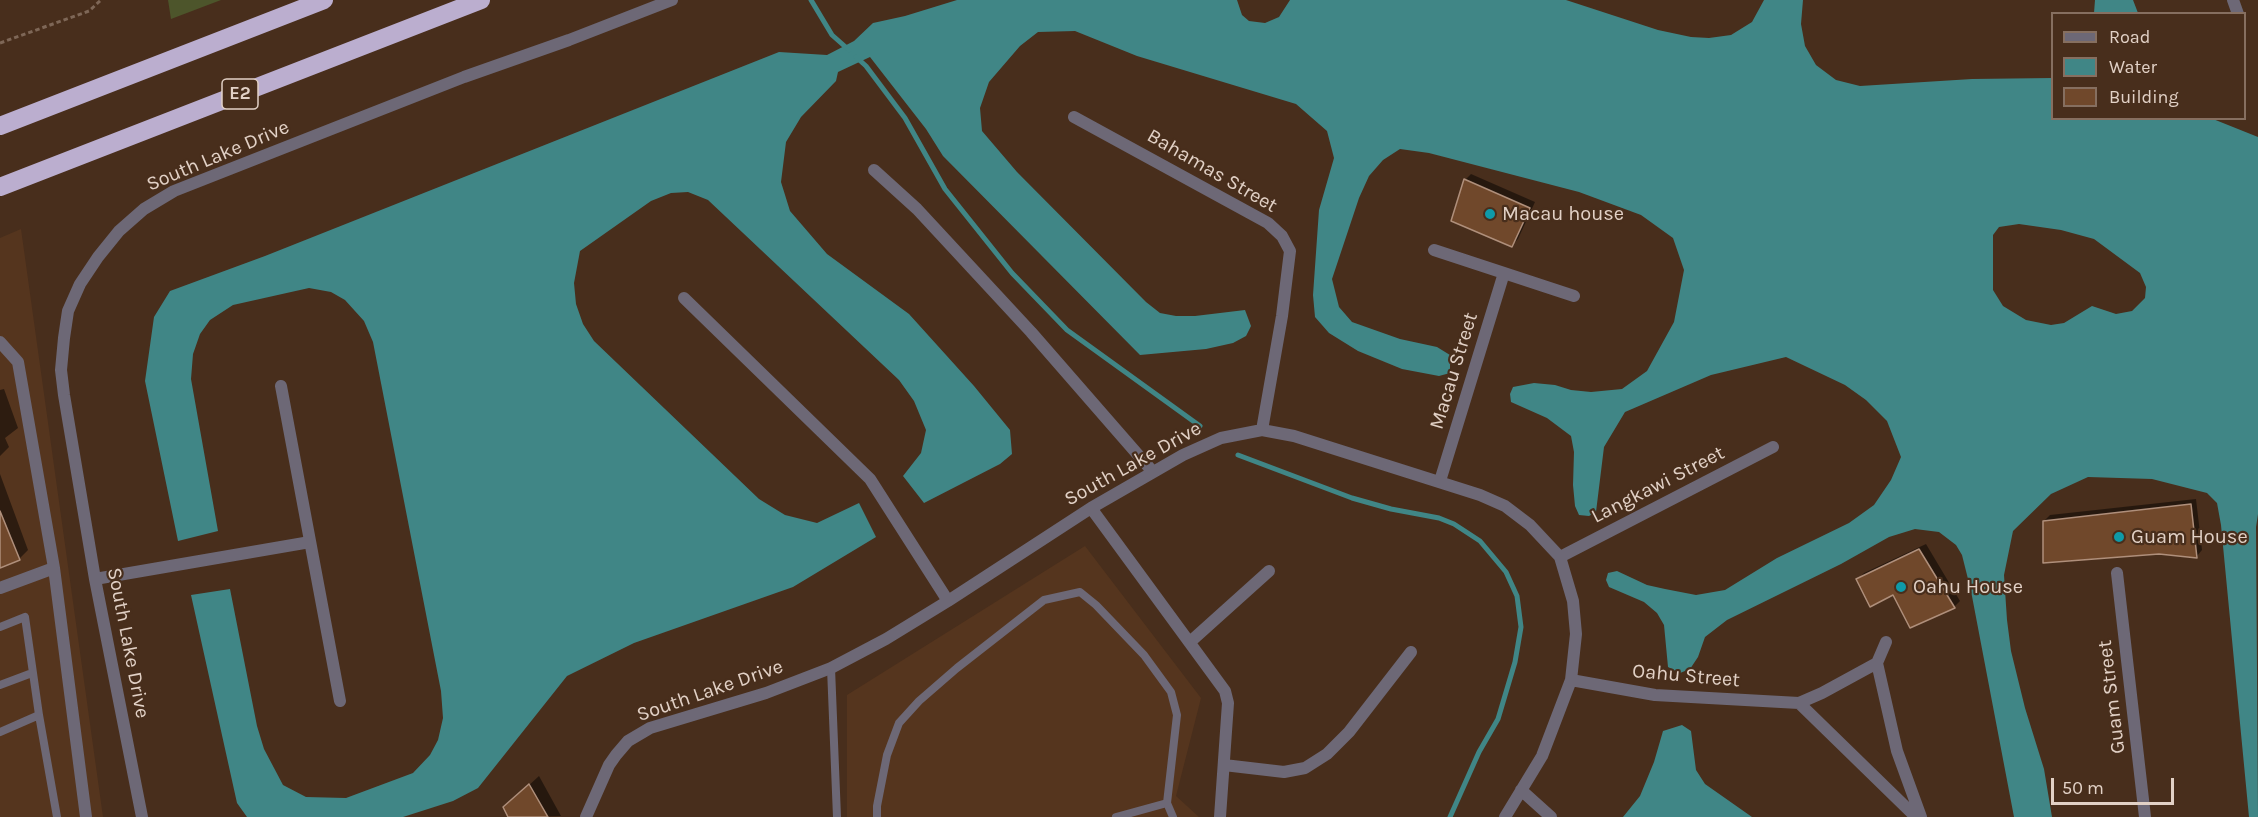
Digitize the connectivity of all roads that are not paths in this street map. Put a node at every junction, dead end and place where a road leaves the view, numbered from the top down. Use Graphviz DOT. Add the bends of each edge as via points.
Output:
graph roads {
  1 [pos="324,0"];
  2 [pos="481,0"];
  3 [pos="672,0"];
  4 [pos="1074,117"];
  5 [pos="0,126"];
  6 [pos="874,170"];
  7 [pos="0,188"];
  8 [pos="1434,250"];
  9 [pos="1504,273"];
  10 [pos="1574,296"];
  11 [pos="684,298"];
  12 [pos="0,342"];
  13 [pos="281,386"];
  14 [pos="1262,430"];
  15 [pos="1773,447"];
  16 [pos="1153,472"];
  17 [pos="1440,482"];
  18 [pos="1091,508"];
  19 [pos="310,542"];
  20 [pos="1560,557"];
  21 [pos="54,568"];
  22 [pos="1269,571"];
  23 [pos="2117,573"];
  24 [pos="95,579"];
  25 [pos="0,588"];
  26 [pos="948,601"];
  27 [pos="0,627"];
  28 [pos="1190,642"];
  29 [pos="1886,642"];
  30 [pos="1411,652"];
  31 [pos="1877,663"];
  32 [pos="831,668"];
  33 [pos="32,673"];
  34 [pos="1571,680"];
  35 [pos="0,685"];
  36 [pos="340,701"];
  37 [pos="1799,703"];
  38 [pos="39,715"];
  39 [pos="0,732"];
  40 [pos="1224,765"];
  41 [pos="1521,790"];
  42 [pos="1167,803"];
  43 [pos="57,817"];
  44 [pos="86,817"];
  45 [pos="142,817"];
  46 [pos="586,817"];
  47 [pos="837,817"];
  48 [pos="877,817"];
  49 [pos="1116,817"];
  50 [pos="1173,817"];
  51 [pos="1221,817"];
  52 [pos="1505,817"];
  53 [pos="1551,817"];
  54 [pos="1916,817"];
  55 [pos="1921,817"];
  56 [pos="2145,817"];
  1 -- 5 [label="highway"];
  2 -- 7 [label="highway, E2"];
  3 -- 24 [label="street, South Lake Drive" via="174,191 118,231 80,284 68,311 61,370"];
  4 -- 14 [label="street, Bahamas Street" via="1268,223 1282,236 1290,251"];
  6 -- 16 [label="street" via="917,209 1031,332"];
  8 -- 9 [label="street"];
  9 -- 10 [label="street"];
  9 -- 17 [label="street, Macau Street"];
  11 -- 26 [label="street" via="870,479"];
  12 -- 21 [label="street" via="18,362"];
  13 -- 19 [label="street"];
  14 -- 16 [label="street, South Lake Drive" via="1221,438"];
  14 -- 17 [label="street, South Lake Drive" via="1294,436"];
  15 -- 20 [label="street, Langkawi Street"];
  16 -- 18 [label="street, South Lake Drive"];
  17 -- 20 [label="street, South Lake Drive" via="1505,506 1530,525"];
  18 -- 26 [label="street, South Lake Drive"];
  18 -- 28 [label="street"];
  19 -- 24 [label="street"];
  19 -- 36 [label="street"];
  20 -- 34 [label="street, South Lake Drive" via="1573,601 1576,634"];
  21 -- 25 [label="street"];
  21 -- 44 [label="street"];
  22 -- 28 [label="street"];
  23 -- 56 [label="street, Guam Street"];
  24 -- 45 [label="street, South Lake Drive"];
  26 -- 32 [label="street, South Lake Drive"];
  27 -- 33 [label="lane" via="25,617"];
  28 -- 40 [label="street" via="1225,691 1228,703"];
  29 -- 31 [label="street"];
  30 -- 40 [label="street" via="1349,732 1327,754 1305,768 1284,772"];
  31 -- 37 [label="street"];
  31 -- 55 [label="street" via="1898,751"];
  32 -- 46 [label="street, South Lake Drive" via="766,693 650,728 628,741 609,765"];
  32 -- 47 [label="lane"];
  33 -- 35 [label="lane"];
  33 -- 38 [label="lane"];
  34 -- 37 [label="street, Oahu Street" via="1655,695"];
  34 -- 41 [label="street, South Lake Drive" via="1542,756"];
  37 -- 54 [label="street"];
  38 -- 39 [label="lane"];
  38 -- 43 [label="lane"];
  40 -- 51 [label="street"];
  41 -- 52 [label="street, South Lake Drive"];
  41 -- 53 [label="street"];
  42 -- 48 [label="lane" via="1177,715 1171,692 1144,656 1080,592 1044,600 957,668 899,723 887,755"];
  42 -- 49 [label="lane"];
  42 -- 50 [label="lane"];
}
